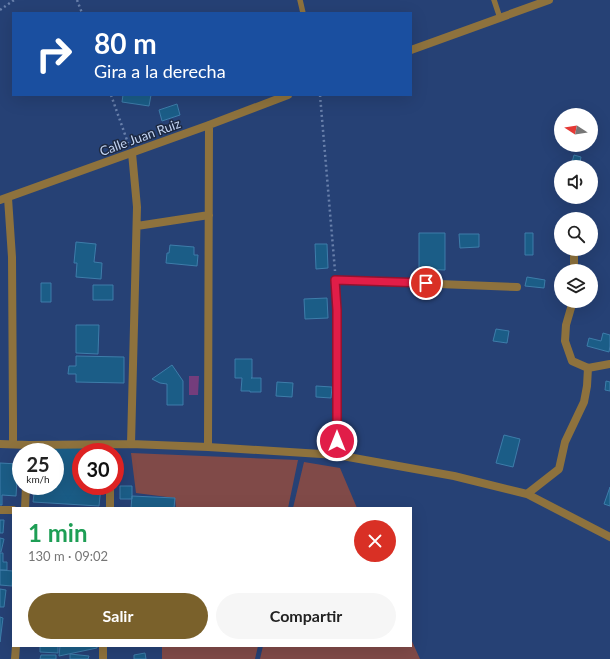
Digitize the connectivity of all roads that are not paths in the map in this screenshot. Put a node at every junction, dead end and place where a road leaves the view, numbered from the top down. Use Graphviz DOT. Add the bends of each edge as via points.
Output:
graph roads {
  1 [pos="300,0"];
  2 [pos="494,0"];
  3 [pos="549,0"];
  4 [pos="303,12"];
  5 [pos="500,18"];
  6 [pos="412,50"];
  7 [pos="285,96"];
  8 [pos="209,126"];
  9 [pos="132,153"];
  10 [pos="8,198"];
  11 [pos="0,200"];
  12 [pos="209,215"];
  13 [pos="137,226"];
  14 [pos="517,287"];
  15 [pos="571,308"];
  16 [pos="610,364"];
  17 [pos="588,368"];
  18 [pos="13,443"];
  19 [pos="0,444"];
  20 [pos="12,444"];
  21 [pos="131,444"];
  22 [pos="64,447"];
  23 [pos="208,447"];
  24 [pos="337,455"];
  25 [pos="527,494"];
  26 [pos="26,495"];
  27 [pos="110,495"];
  28 [pos="25,507"];
  29 [pos="110,507"];
  30 [pos="0,510"];
  31 [pos="12,510"];
  32 [pos="610,537"];
  33 [pos="16,647"];
  34 [pos="103,647"];
  35 [pos="15,659"];
  36 [pos="103,659"];
  1 -- 4 [label="lane"];
  2 -- 5 [label="lane"];
  3 -- 5 [label="street"];
  5 -- 6 [label="street"];
  7 -- 8 [label="street, Calle Juan Ruiz"];
  8 -- 9 [label="street, Calle Juan Ruiz"];
  8 -- 12 [label="street"];
  9 -- 10 [label="street, Calle Juan Ruiz"];
  9 -- 13 [label="street"];
  10 -- 11 [label="street, Calle Juan Ruiz"];
  10 -- 18 [label="street" via="12,257"];
  12 -- 13 [label="street"];
  12 -- 23 [label="street"];
  13 -- 21 [label="street"];
  14 -- 24 [label="street" via="335,280"];
  15 -- 17 [label="street" via="565,341 572,361"];
  16 -- 17 [label="street"];
  17 -- 25 [label="street" via="584,402 565,442 558,469"];
  19 -- 20 [label="street"];
  21 -- 22 [label="street"];
  21 -- 23 [label="street"];
  23 -- 24 [label="street"];
  24 -- 25 [label="street" via="454,476"];
  25 -- 32 [label="street"];
  26 -- 28 [label="street"];
  27 -- 29 [label="street"];
  30 -- 31 [label="street"];
  33 -- 35 [label="street"];
  34 -- 36 [label="street"];
}
